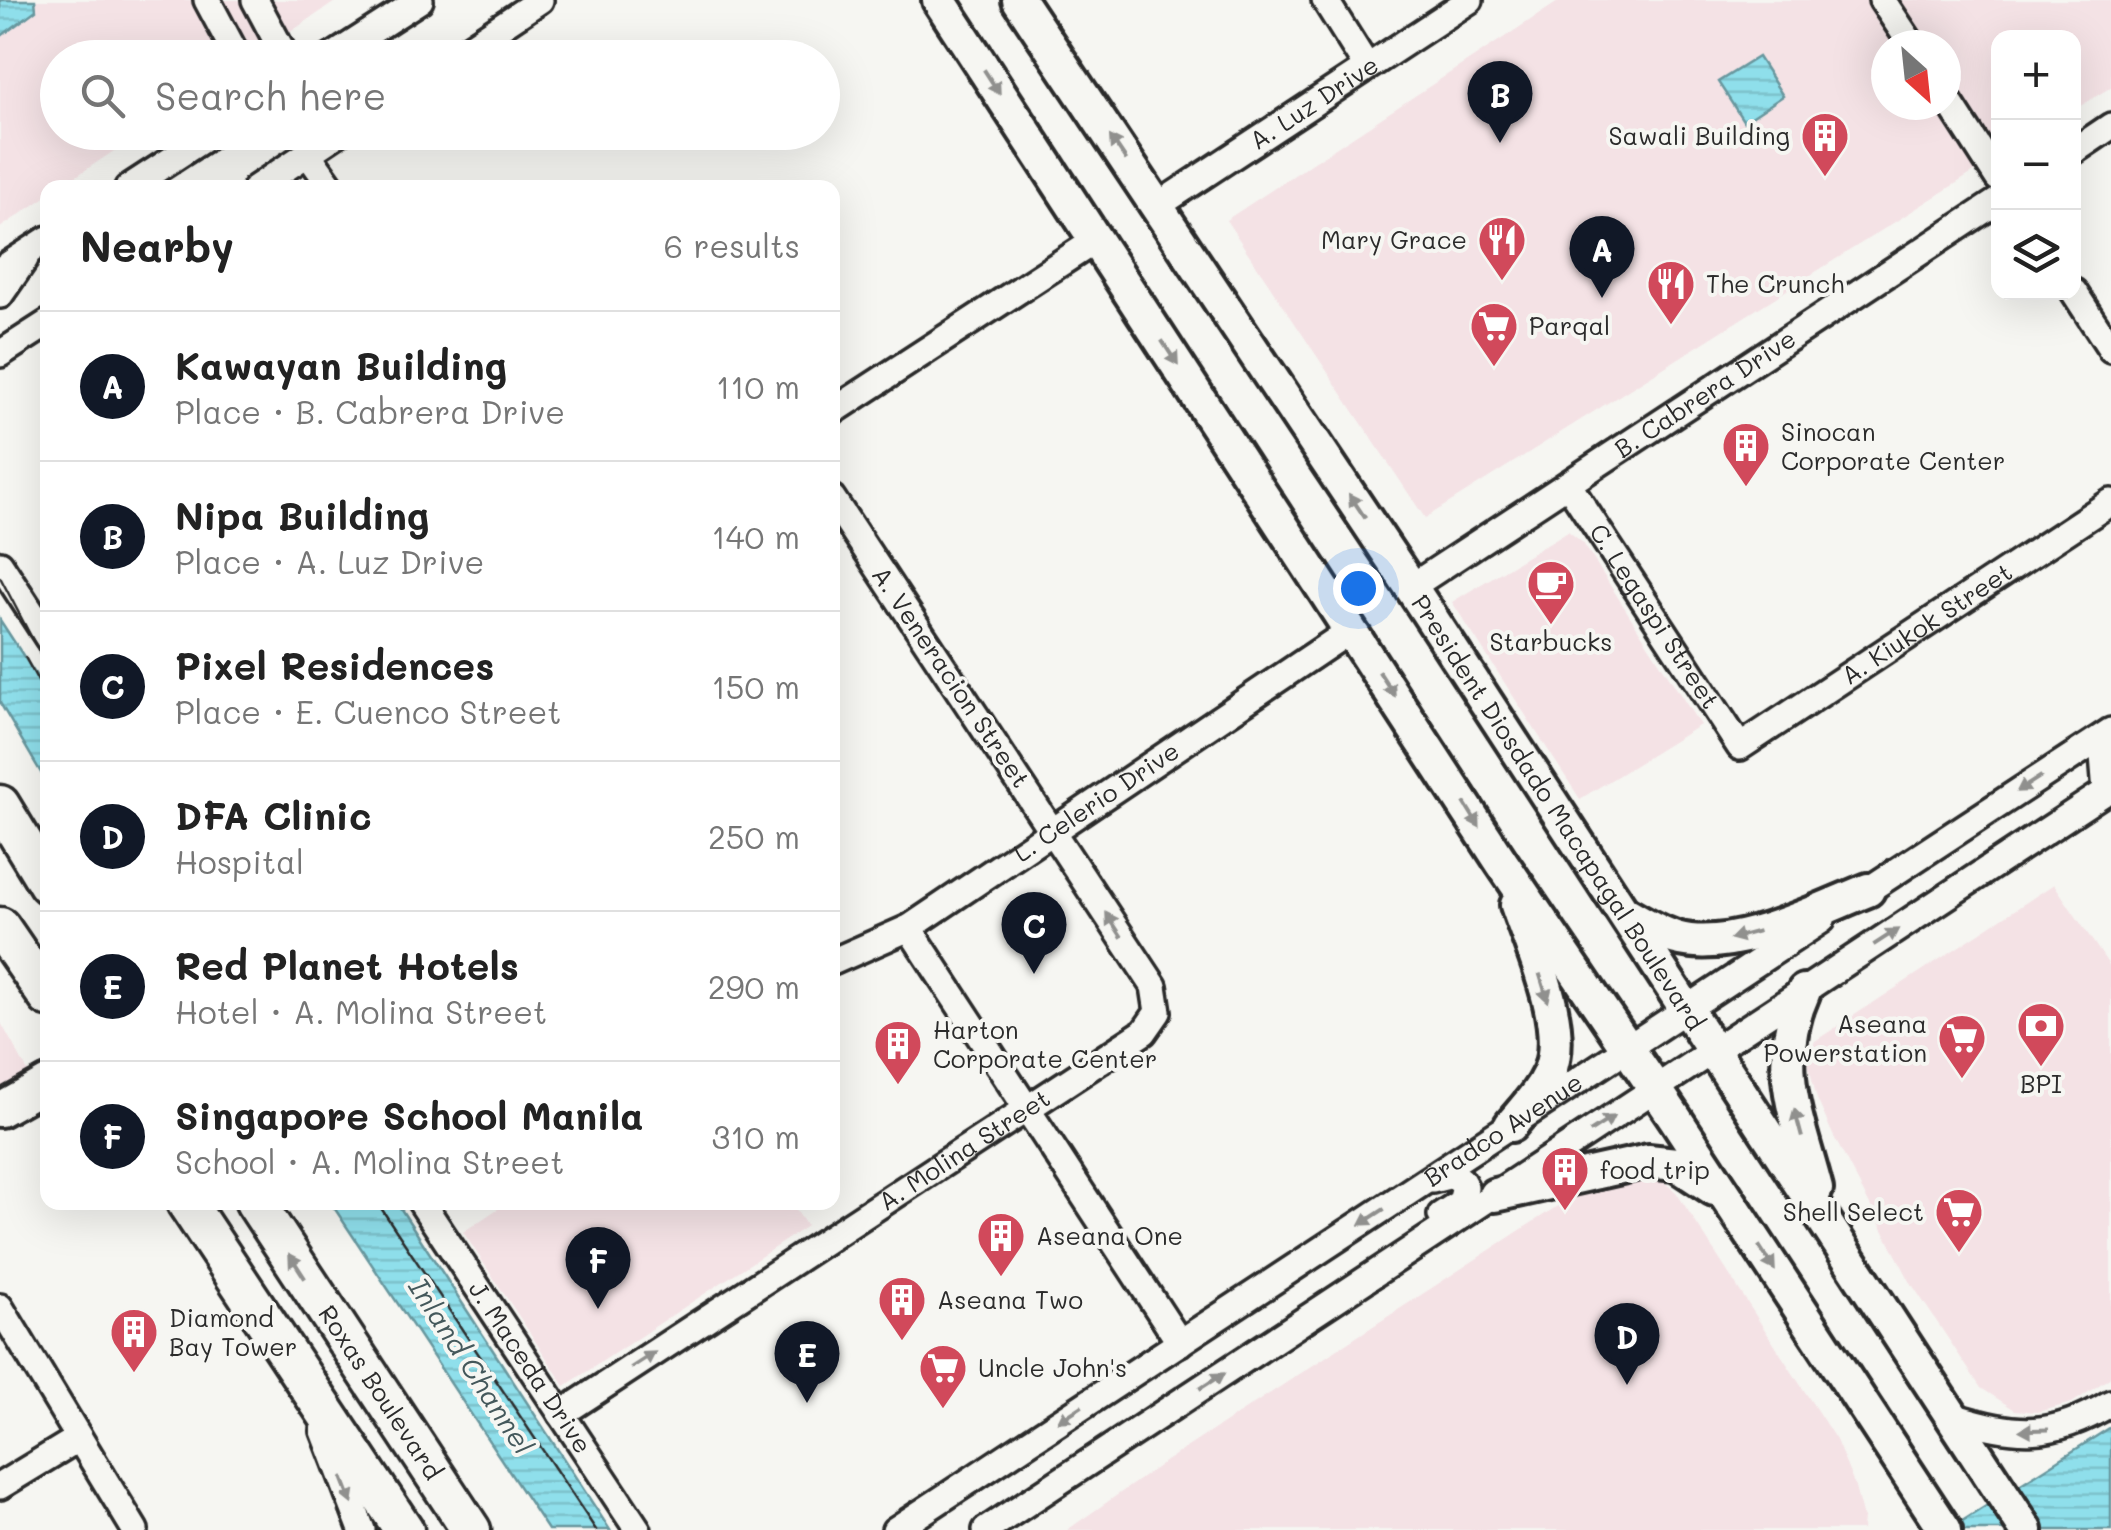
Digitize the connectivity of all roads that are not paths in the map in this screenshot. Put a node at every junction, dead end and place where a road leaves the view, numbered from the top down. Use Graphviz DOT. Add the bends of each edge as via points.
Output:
graph roads {
  1 [pos="207,0"];
  2 [pos="255,0"];
  3 [pos="420,0"];
  4 [pos="540,0"];
  5 [pos="939,0"];
  6 [pos="1019,0"];
  7 [pos="1325,0"];
  8 [pos="1470,0"];
  9 [pos="1882,0"];
  10 [pos="1902,30"];
  11 [pos="228,40"];
  12 [pos="276,40"];
  13 [pos="358,40"];
  14 [pos="480,40"];
  15 [pos="1368,67"];
  16 [pos="1960,120"];
  17 [pos="2111,126"];
  18 [pos="2081,146"];
  19 [pos="186,150"];
  20 [pos="314,150"];
  21 [pos="308,154"];
  22 [pos="1991,167"];
  23 [pos="140,180"];
  24 [pos="268,180"];
  25 [pos="326,180"];
  26 [pos="1157,206"];
  27 [pos="1991,206"];
  28 [pos="1096,240"];
  29 [pos="39,245"];
  30 [pos="0,270"];
  31 [pos="0,295"];
  32 [pos="2079,300"];
  33 [pos="40,328"];
  34 [pos="2111,349"];
  35 [pos="0,354"];
  36 [pos="840,407"];
  37 [pos="1568,484"];
  38 [pos="2111,502"];
  39 [pos="840,510"];
  40 [pos="0,564"];
  41 [pos="1411,587"];
  42 [pos="40,626"];
  43 [pos="1351,630"];
  44 [pos="2111,731"];
  45 [pos="2111,746"];
  46 [pos="1740,748"];
  47 [pos="2108,790"];
  48 [pos="0,805"];
  49 [pos="1052,830"];
  50 [pos="1502,862"];
  51 [pos="40,871"];
  52 [pos="1868,890"];
  53 [pos="1624,913"];
  54 [pos="0,927"];
  55 [pos="909,928"];
  56 [pos="840,958"];
  57 [pos="40,985"];
  58 [pos="1804,991"];
  59 [pos="1688,1009"];
  60 [pos="1158,1010"];
  61 [pos="1628,1048"];
  62 [pos="1715,1050"];
  63 [pos="40,1088"];
  64 [pos="1656,1089"];
  65 [pos="1028,1109"];
  66 [pos="0,1110"];
  67 [pos="1511,1125"];
  68 [pos="1419,1186"];
  69 [pos="1495,1195"];
  70 [pos="1728,1199"];
  71 [pos="191,1210"];
  72 [pos="260,1210"];
  73 [pos="426,1210"];
  74 [pos="1824,1218"];
  75 [pos="1424,1240"];
  76 [pos="0,1307"];
  77 [pos="1180,1342"];
  78 [pos="306,1384"];
  79 [pos="2111,1402"];
  80 [pos="561,1414"];
  81 [pos="1952,1416"];
  82 [pos="79,1438"];
  83 [pos="0,1486"];
  84 [pos="1944,1528"];
  85 [pos="136,1530"];
  86 [pos="362,1530"];
  87 [pos="404,1530"];
  88 [pos="471,1530"];
  89 [pos="638,1530"];
  90 [pos="894,1530"];
  91 [pos="986,1530"];
  92 [pos="2026,1530"];
  1 -- 11 [label="street"];
  2 -- 12 [label="street"];
  3 -- 13 [label="street"];
  4 -- 14 [label="street"];
  5 -- 28 [label="main road, one-way"];
  26 -- 6 [label="main road, President Diosdado Macapagal Boulevard, one-way"];
  7 -- 15 [label="street"];
  8 -- 15 [label="street, A. Luz Drive"];
  9 -- 10 [label="street"];
  15 -- 26 [label="street, A. Luz Drive"];
  16 -- 22 [label="street"];
  17 -- 18 [label="street"];
  19 -- 23 [label="street"];
  20 -- 21 [label="street"];
  21 -- 24 [label="street"];
  21 -- 25 [label="street"];
  41 -- 26 [label="main road, President Diosdado Macapagal Boulevard, one-way"];
  27 -- 37 [label="street, B. Cabrera Drive"];
  28 -- 36 [label="street"];
  28 -- 43 [label="main road, one-way"];
  29 -- 30 [label="street"];
  29 -- 31 [label="street"];
  32 -- 34 [label="street"];
  33 -- 35 [label="street"];
  37 -- 41 [label="street, B. Cabrera Drive"];
  37 -- 46 [label="street, C. Legaspi Street"];
  38 -- 46 [label="street, A. Kiukok Street"];
  39 -- 49 [label="street, A. Veneracion Street"];
  40 -- 42 [label="street"];
  41 -- 53 [label="main road, President Diosdado Macapagal Boulevard"];
  43 -- 49 [label="street, L. Celerio Drive"];
  43 -- 50 [label="main road, one-way"];
  44 -- 52 [label="street, Bradco Avenue, one-way"];
  45 -- 47 [label="street" via="2103,754"];
  58 -- 47 [label="street, Bradco Avenue, one-way"];
  48 -- 51 [label="highway"];
  49 -- 55 [label="street, L. Celerio Drive"];
  60 -- 49 [label="street, A. Veneracion Street, one-way" via="1154,986"];
  50 -- 61 [label="main road"];
  50 -- 67 [label="main road, one-way" via="1556,1044 1544,1082"];
  52 -- 53 [label="main road, one-way" via="1720,941 1677,938"];
  52 -- 59 [label="street, Bradco Avenue"];
  53 -- 59 [label="main road, President Diosdado Macapagal Boulevard"];
  54 -- 57 [label="highway"];
  55 -- 56 [label="street, L. Celerio Drive"];
  55 -- 65 [label="street"];
  58 -- 62 [label="street, Bradco Avenue"];
  74 -- 58 [label="main road, one-way" via="1787,1076 1789,1033"];
  59 -- 61 [label="street, Bradco Avenue"];
  59 -- 62 [label="main road, President Diosdado Macapagal Boulevard"];
  60 -- 65 [label="street, A. Molina Street" via="1144,1032"];
  61 -- 64 [label="main road"];
  61 -- 67 [label="street, Bradco Avenue"];
  62 -- 64 [label="street, Bradco Avenue"];
  62 -- 74 [label="main road, President Diosdado Macapagal Boulevard"];
  63 -- 66 [label="main road"];
  69 -- 64 [label="street, Bradco Avenue, one-way"];
  64 -- 70 [label="main road"];
  65 -- 77 [label="street"];
  80 -- 65 [label="street, A. Molina Street, one-way"];
  67 -- 68 [label="street, Bradco Avenue"];
  68 -- 75 [label="street" via="1452,1175 1465,1188 1461,1202 1437,1218"];
  68 -- 77 [label="street, Bradco Avenue, one-way"];
  69 -- 70 [label="main road" via="1648,1161 1685,1168"];
  69 -- 75 [label="street, Bradco Avenue"];
  70 -- 84 [label="main road, one-way"];
  71 -- 78 [label="highway"];
  88 -- 72 [label="highway, Roxas Boulevard, one-way"];
  73 -- 80 [label="street, J. Maceda Drive"];
  74 -- 81 [label="main road, President Diosdado Macapagal Boulevard"];
  91 -- 75 [label="street, Bradco Avenue, one-way"];
  76 -- 82 [label="street"];
  77 -- 90 [label="street, Bradco Avenue, one-way"];
  78 -- 86 [label="street, one-way"];
  78 -- 87 [label="highway"];
  79 -- 81 [label="street, one-way" via="2070,1425 2036,1432"];
  80 -- 89 [label="street, J. Maceda Drive"];
  81 -- 92 [label="main road, President Diosdado Macapagal Boulevard"];
  82 -- 83 [label="street"];
  82 -- 85 [label="street"];
}
